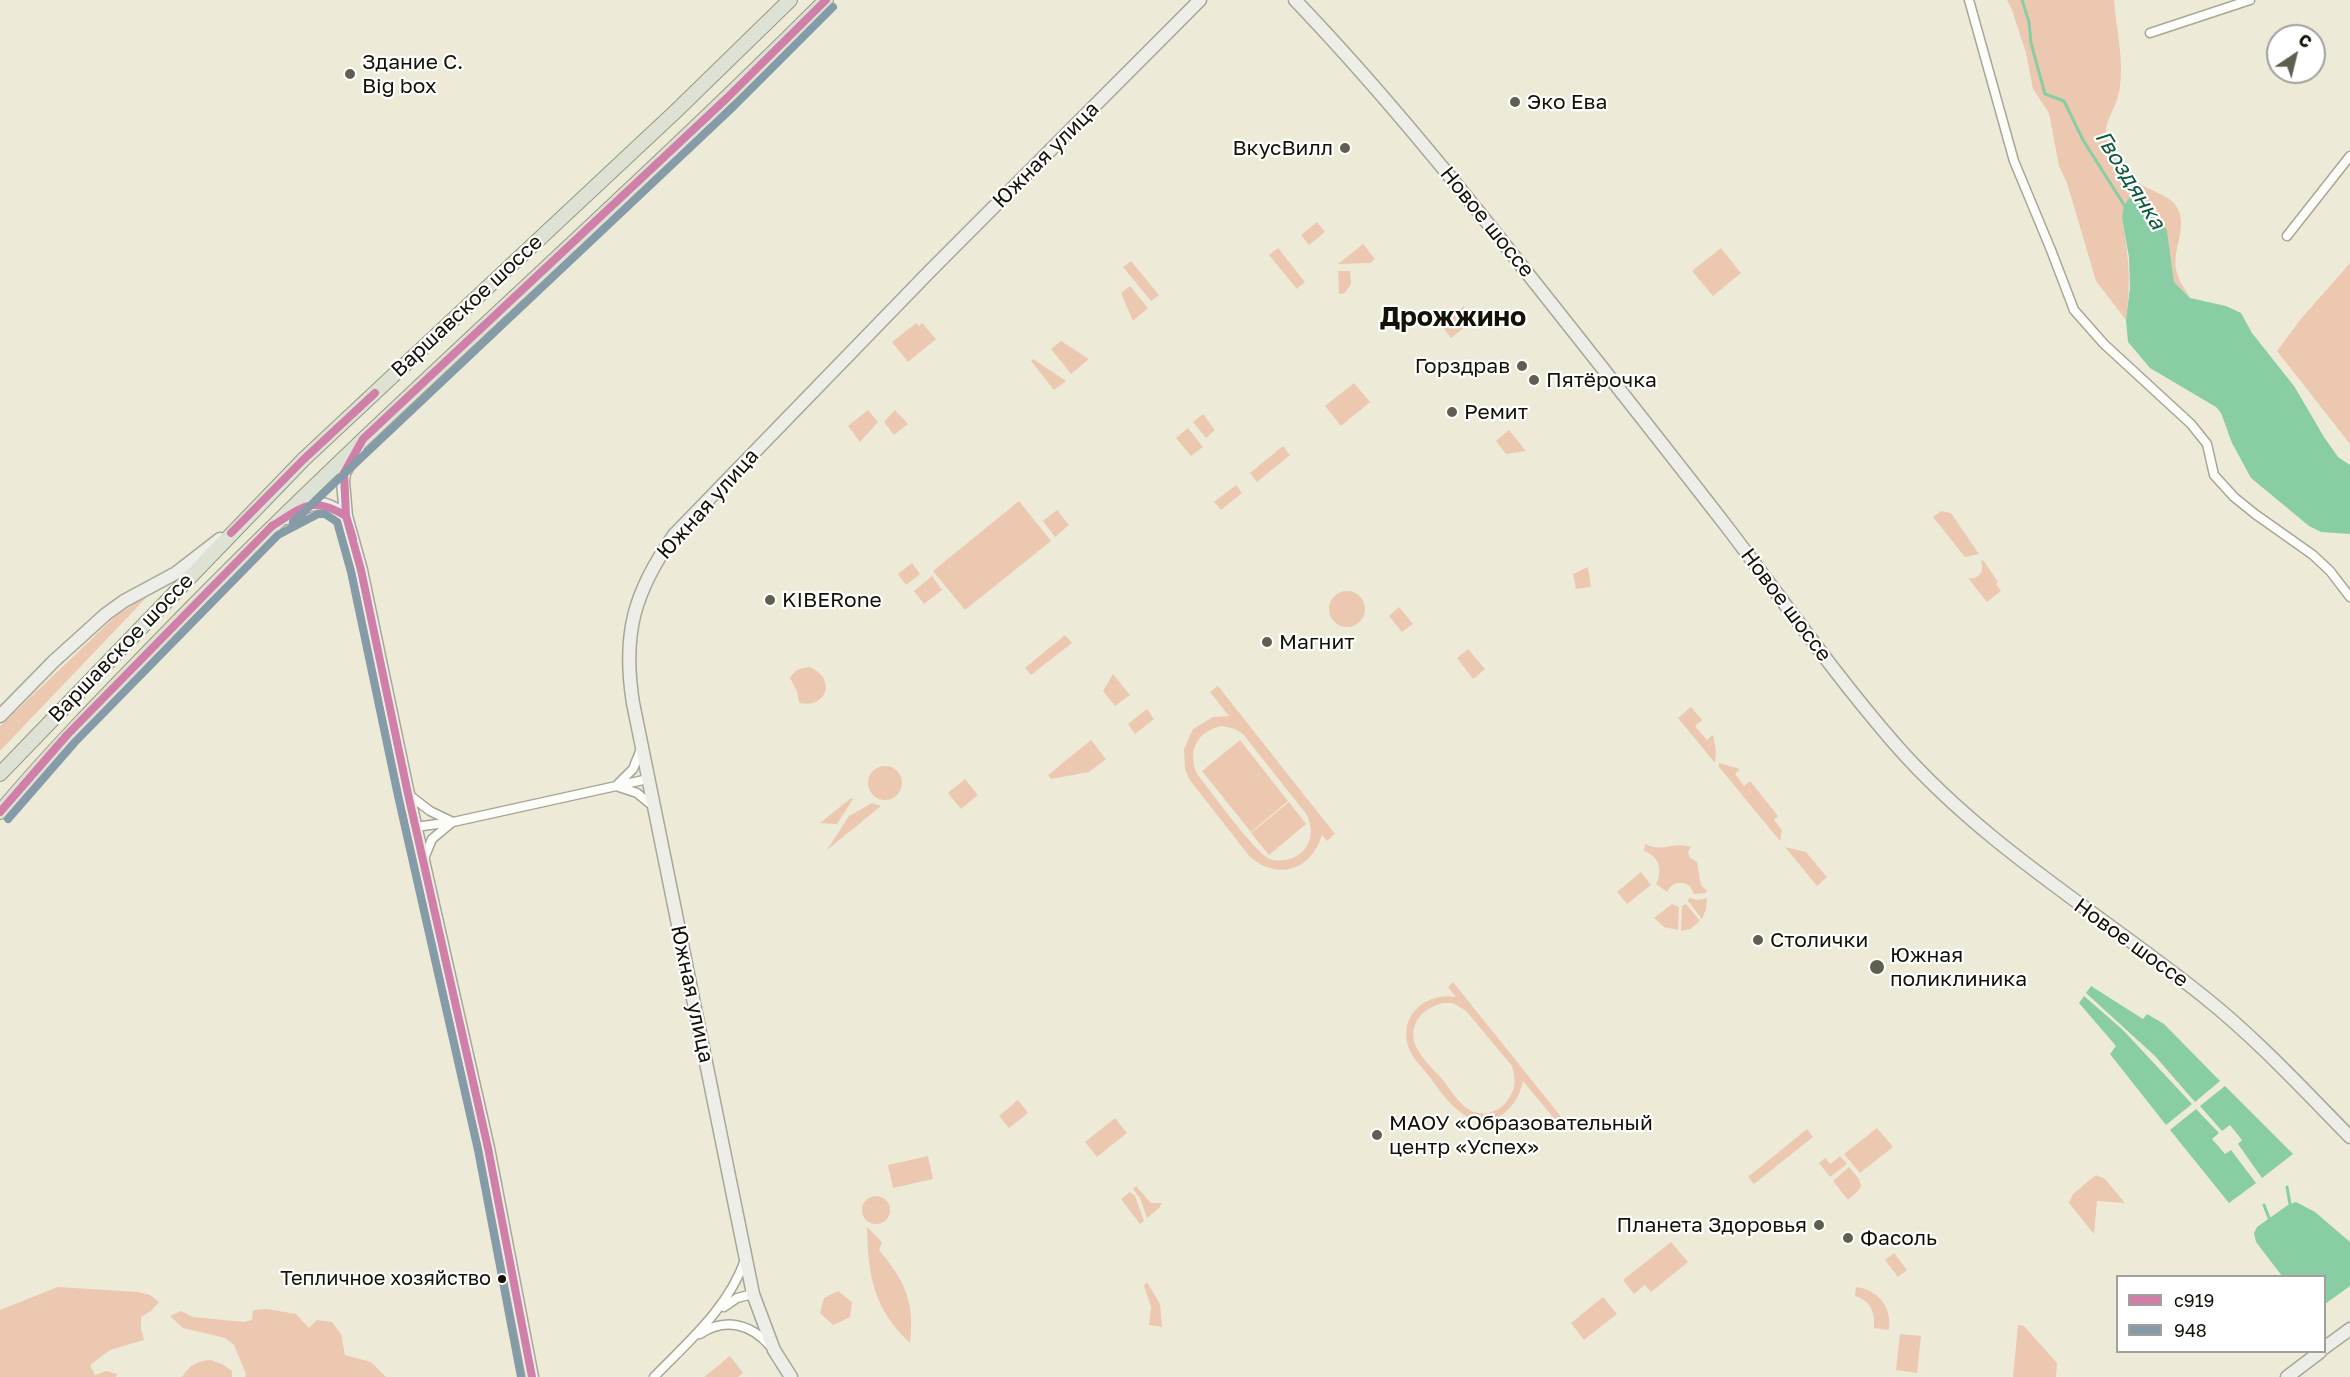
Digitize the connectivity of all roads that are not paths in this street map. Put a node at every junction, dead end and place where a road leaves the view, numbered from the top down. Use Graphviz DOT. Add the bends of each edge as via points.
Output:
graph roads {
  1 [pos="790,0"];
  2 [pos="826,0"];
  3 [pos="1200,0"];
  4 [pos="1295,0"];
  5 [pos="1969,0"];
  6 [pos="2250,0"];
  7 [pos="2150,33"];
  8 [pos="2350,156"];
  9 [pos="2287,236"];
  10 [pos="363,439"];
  11 [pos="346,516"];
  12 [pos="245,518"];
  13 [pos="272,526"];
  14 [pos="2350,597"];
  15 [pos="0,716"];
  16 [pos="641,746"];
  17 [pos="0,774"];
  18 [pos="648,779"];
  19 [pos="615,786"];
  20 [pos="408,794"];
  21 [pos="654,808"];
  22 [pos="0,812"];
  23 [pos="453,822"];
  24 [pos="416,827"];
  25 [pos="423,861"];
  26 [pos="2350,1137"];
  27 [pos="746,1257"];
  28 [pos="753,1294"];
  29 [pos="716,1312"];
  30 [pos="2350,1329"];
  31 [pos="687,1343"];
  32 [pos="2326,1347"];
  33 [pos="774,1350"];
  34 [pos="2319,1353"];
  35 [pos="532,1377"];
  36 [pos="654,1377"];
  37 [pos="791,1377"];
  38 [pos="2287,1377"];
  1 -- 12 [label="main road, Варшавское шоссе"];
  2 -- 10 [label="main road, Варшавское шоссе"];
  3 -- 16 [label="street, Южная улица" via="675,535 654,564 632,621 628,673"];
  4 -- 26 [label="street, Новое шоссе" via="1403,119 1504,243 1896,745 1952,802 2031,869 2172,972 2235,1024"];
  5 -- 14 [label="street" via="2014,161 2074,310 2104,344 2191,424 2207,444 2214,475 2234,497 2313,555"];
  6 -- 7 [label="street"];
  8 -- 9 [label="street"];
  10 -- 11 [label="street" via="342,482"];
  10 -- 13 [label="main road, Варшавское шоссе"];
  11 -- 13 [label="street" via="329,504 316,503"];
  11 -- 20 [label="street"];
  12 -- 15 [label="street" via="176,573 106,614"];
  12 -- 17 [label="main road, Варшавское шоссе"];
  13 -- 22 [label="main road, Варшавское шоссе" via="67,735"];
  16 -- 18 [label="street, Южная улица"];
  16 -- 19 [label="street" via="633,769"];
  18 -- 19 [label="street"];
  18 -- 21 [label="street, Южная улица"];
  19 -- 21 [label="street" via="637,793"];
  19 -- 23 [label="street"];
  20 -- 23 [label="street"];
  20 -- 24 [label="street"];
  21 -- 27 [label="street, Южная улица"];
  23 -- 24 [label="street"];
  23 -- 25 [label="street" via="432,839"];
  24 -- 25 [label="street"];
  25 -- 35 [label="street" via="488,1148"];
  27 -- 28 [label="street, Южная улица"];
  27 -- 29 [label="street"];
  28 -- 29 [label="street" via="737,1298"];
  28 -- 33 [label="street, Южная улица"];
  29 -- 31 [label="street"];
  30 -- 32 [label="street"];
  31 -- 33 [label="street" via="717,1325 736,1324 762,1336"];
  31 -- 36 [label="street"];
  33 -- 37 [label="street, Южная улица"];
  34 -- 38 [label="street"];
}
